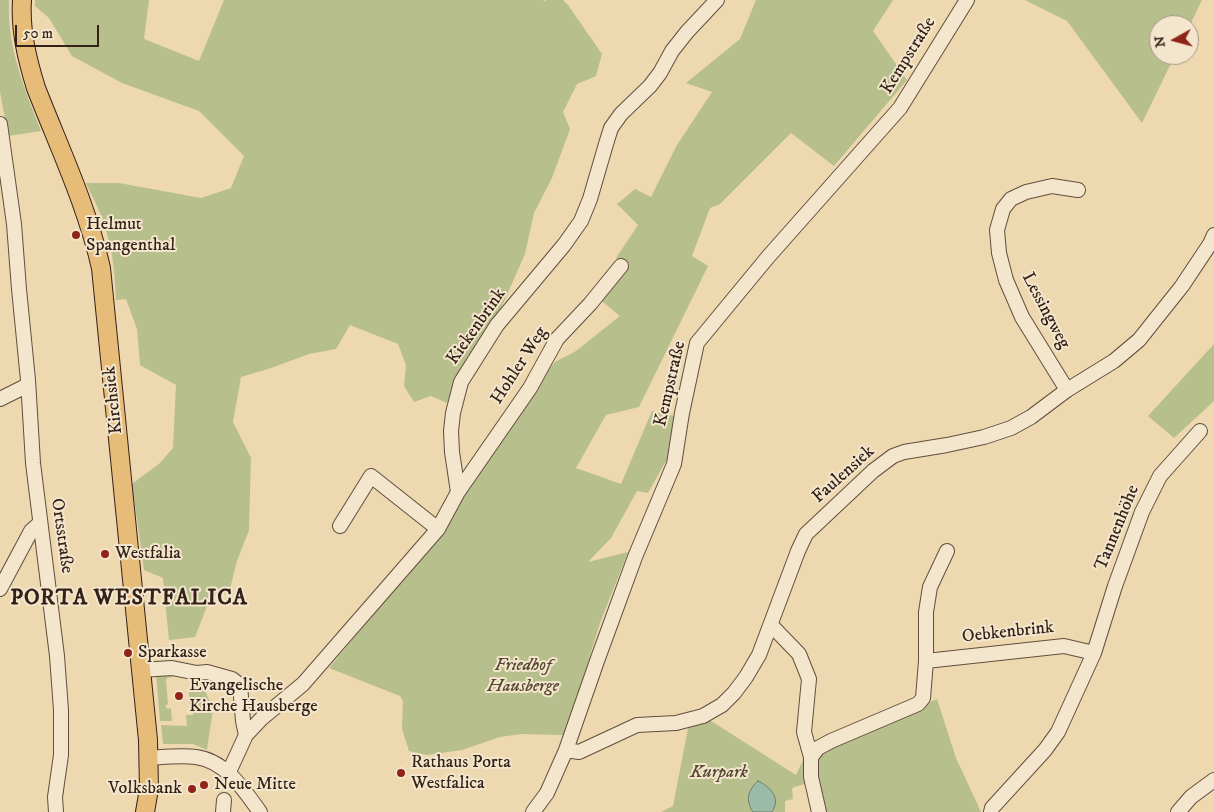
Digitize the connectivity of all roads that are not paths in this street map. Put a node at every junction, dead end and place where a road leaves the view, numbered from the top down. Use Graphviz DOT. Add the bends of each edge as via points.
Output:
graph roads {
  1 [pos="22,0"];
  2 [pos="717,0"];
  3 [pos="967,0"];
  4 [pos="0,124"];
  5 [pos="1078,190"];
  6 [pos="1214,235"];
  7 [pos="621,266"];
  8 [pos="28,385"];
  9 [pos="1067,390"];
  10 [pos="0,399"];
  11 [pos="1200,431"];
  12 [pos="458,492"];
  13 [pos="40,523"];
  14 [pos="340,526"];
  15 [pos="438,529"];
  16 [pos="947,551"];
  17 [pos="0,589"];
  18 [pos="771,625"];
  19 [pos="1094,653"];
  20 [pos="926,661"];
  21 [pos="141,670"];
  22 [pos="246,735"];
  23 [pos="566,750"];
  24 [pos="810,757"];
  25 [pos="149,758"];
  26 [pos="228,774"];
  27 [pos="1214,780"];
  28 [pos="56,812"];
  29 [pos="145,812"];
  30 [pos="260,812"];
  31 [pos="534,812"];
  32 [pos="820,812"];
  33 [pos="991,812"];
  34 [pos="1178,812"];
  1 -- 21 [label="main road, Kirchsiek" via="30,71 86,216 101,268"];
  2 -- 12 [label="street, Kiekenbrink" via="672,51 650,86 621,114 606,144 581,221 498,325 461,382 451,431"];
  3 -- 23 [label="street, Kempstraße" via="900,108 697,343 674,464 635,558"];
  4 -- 8 [label="street, Ortsstraße" via="14,224"];
  5 -- 9 [label="street, Lessingweg" via="1052,186 1026,192 1012,199 1004,209 997,230 999,253 1012,295"];
  6 -- 9 [label="street, Faulensiek" via="1182,286 1139,340 1114,361"];
  7 -- 12 [label="street, Hohler Weg" via="558,339 530,388"];
  8 -- 10 [label="street"];
  8 -- 13 [label="street, Ortsstraße"];
  9 -- 18 [label="street, Faulensiek" via="1011,428 984,437 904,452 873,471 806,534"];
  11 -- 19 [label="street, Tannenhöhe" via="1160,476 1142,512"];
  12 -- 15 [label="street"];
  13 -- 17 [label="street" via="31,530"];
  13 -- 28 [label="street, Ortsstraße" via="61,710 62,755"];
  14 -- 15 [label="street" via="371,476"];
  15 -- 22 [label="street" via="303,684"];
  16 -- 20 [label="street" via="930,588 926,612"];
  18 -- 23 [label="street, Faulensiek" via="746,677 722,705 703,716 676,723 637,724 579,752"];
  18 -- 24 [label="street" via="799,654 809,678 804,732"];
  19 -- 20 [label="street, Oebkenbrink" via="1064,646"];
  19 -- 33 [label="street, Tannenhöhe" via="1058,732"];
  20 -- 24 [label="street" via="923,698 918,704 831,741"];
  21 -- 22 [label="street" via="172,668 232,679 240,685"];
  21 -- 25 [label="main road, Kirchsiek"];
  22 -- 26 [label="street"];
  23 -- 31 [label="street, Kempstraße" via="547,793"];
  24 -- 32 [label="street"];
  25 -- 26 [label="street" via="197,757 217,764"];
  25 -- 29 [label="main road, Kirchsiek"];
  26 -- 30 [label="street"];
  27 -- 34 [label="street" via="1191,797"];
}
